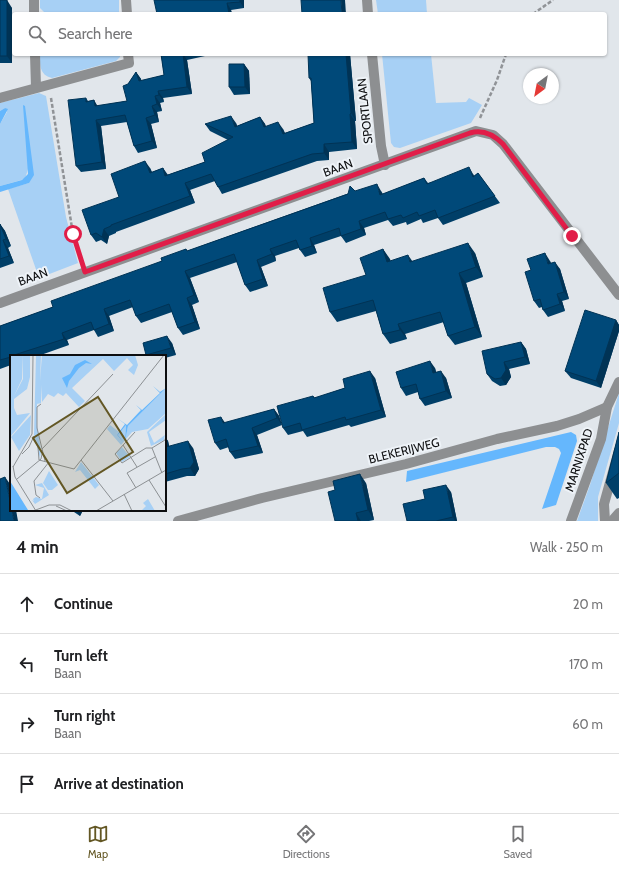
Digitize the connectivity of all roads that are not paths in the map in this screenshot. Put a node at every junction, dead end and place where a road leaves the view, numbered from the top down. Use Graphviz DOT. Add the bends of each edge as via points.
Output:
graph roads {
  1 [pos="34,0"];
  2 [pos="126,0"];
  3 [pos="367,0"];
  4 [pos="34,12"];
  5 [pos="126,12"];
  6 [pos="368,12"];
  7 [pos="35,56"];
  8 [pos="128,56"];
  9 [pos="372,56"];
  10 [pos="36,87"];
  11 [pos="0,98"];
  12 [pos="385,165"];
  13 [pos="617,290"];
  14 [pos="0,303"];
  15 [pos="619,382"];
  16 [pos="607,407"];
  17 [pos="619,450"];
  18 [pos="619,513"];
  19 [pos="178,521"];
  20 [pos="571,521"];
  21 [pos="605,521"];
  22 [pos="612,521"];
  1 -- 4 [label="street"];
  2 -- 5 [label="street"];
  3 -- 6 [label="street"];
  7 -- 10 [label="street"];
  8 -- 10 [label="street" via="129,63 49,86"];
  9 -- 12 [label="street, SPORTLAAN"];
  10 -- 11 [label="street"];
  12 -- 13 [label="street, BAAN" via="476,131 493,135 503,144"];
  12 -- 14 [label="street, BAAN"];
  15 -- 16 [label="street"];
  16 -- 19 [label="street, BLEKERIJWEG" via="557,426"];
  16 -- 20 [label="street, MARNIXPAD" via="601,439"];
  17 -- 21 [label="street" via="604,504"];
  18 -- 22 [label="street"];
}
